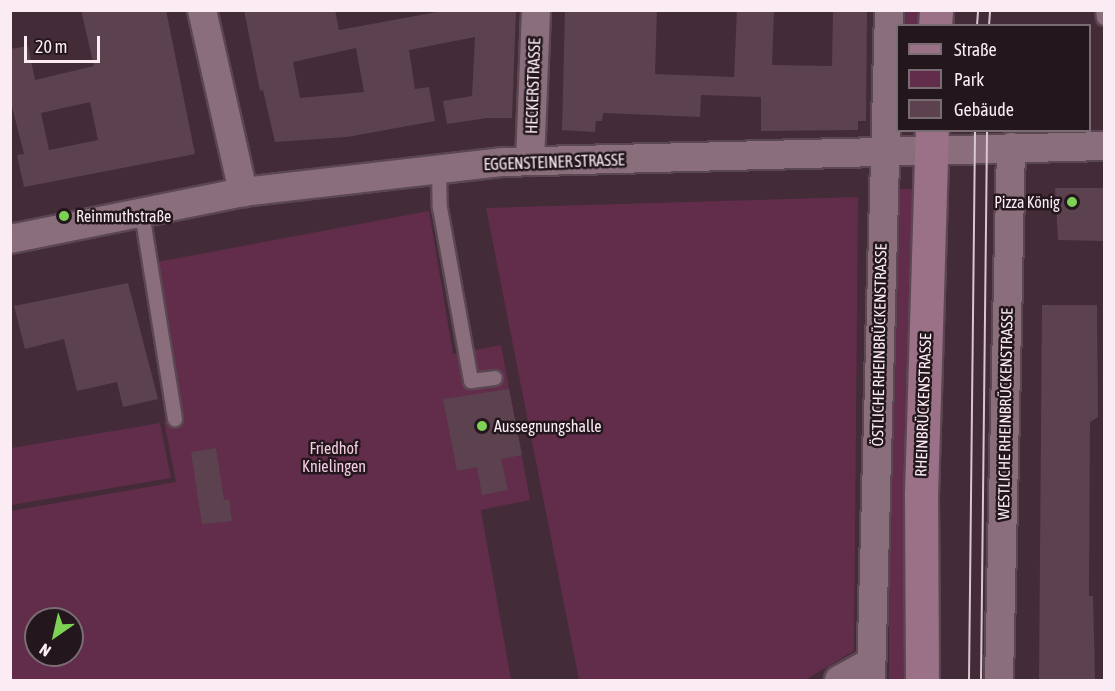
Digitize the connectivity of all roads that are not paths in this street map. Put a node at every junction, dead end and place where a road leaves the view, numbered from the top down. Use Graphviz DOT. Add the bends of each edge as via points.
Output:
graph roads {
  1 [pos="202,10"];
  2 [pos="536,10"];
  3 [pos="889,10"];
  4 [pos="1103,10"];
  5 [pos="1104,18"];
  6 [pos="932,140"];
  7 [pos="1104,146"];
  8 [pos="1011,147"];
  9 [pos="885,151"];
  10 [pos="530,161"];
  11 [pos="439,170"];
  12 [pos="243,192"];
  13 [pos="142,213"];
  14 [pos="10,239"];
  15 [pos="495,378"];
  16 [pos="175,418"];
  17 [pos="871,672"];
  18 [pos="839,681"];
  19 [pos="922,681"];
  20 [pos="999,681"];
  1 -- 12 [label="street"];
  2 -- 10 [label="street, HECKERSTRASSE"];
  3 -- 9 [label="street, ÖSTLICHE RHEINBRÜCKENSTRASSE"];
  4 -- 5 [label="lane"];
  6 -- 8 [label="street, EGGENSTEINER STRASSE"];
  6 -- 9 [label="street, EGGENSTEINER STRASSE"];
  6 -- 19 [label="main road, RHEINBRÜCKENSTRASSE" via="921,495"];
  7 -- 8 [label="street, EGGENSTEINER STRASSE"];
  8 -- 20 [label="street, WESTLICHE RHEINBRÜCKENSTRASSE"];
  9 -- 10 [label="street, EGGENSTEINER STRASSE"];
  9 -- 17 [label="street, ÖSTLICHE RHEINBRÜCKENSTRASSE"];
  10 -- 11 [label="street, EGGENSTEINER STRASSE"];
  11 -- 12 [label="street, EGGENSTEINER STRASSE"];
  11 -- 15 [label="lane" via="440,208 471,381"];
  12 -- 13 [label="street, EGGENSTEINER STRASSE"];
  13 -- 14 [label="street, EGGENSTEINER STRASSE"];
  13 -- 16 [label="lane"];
  17 -- 18 [label="street"];
}
